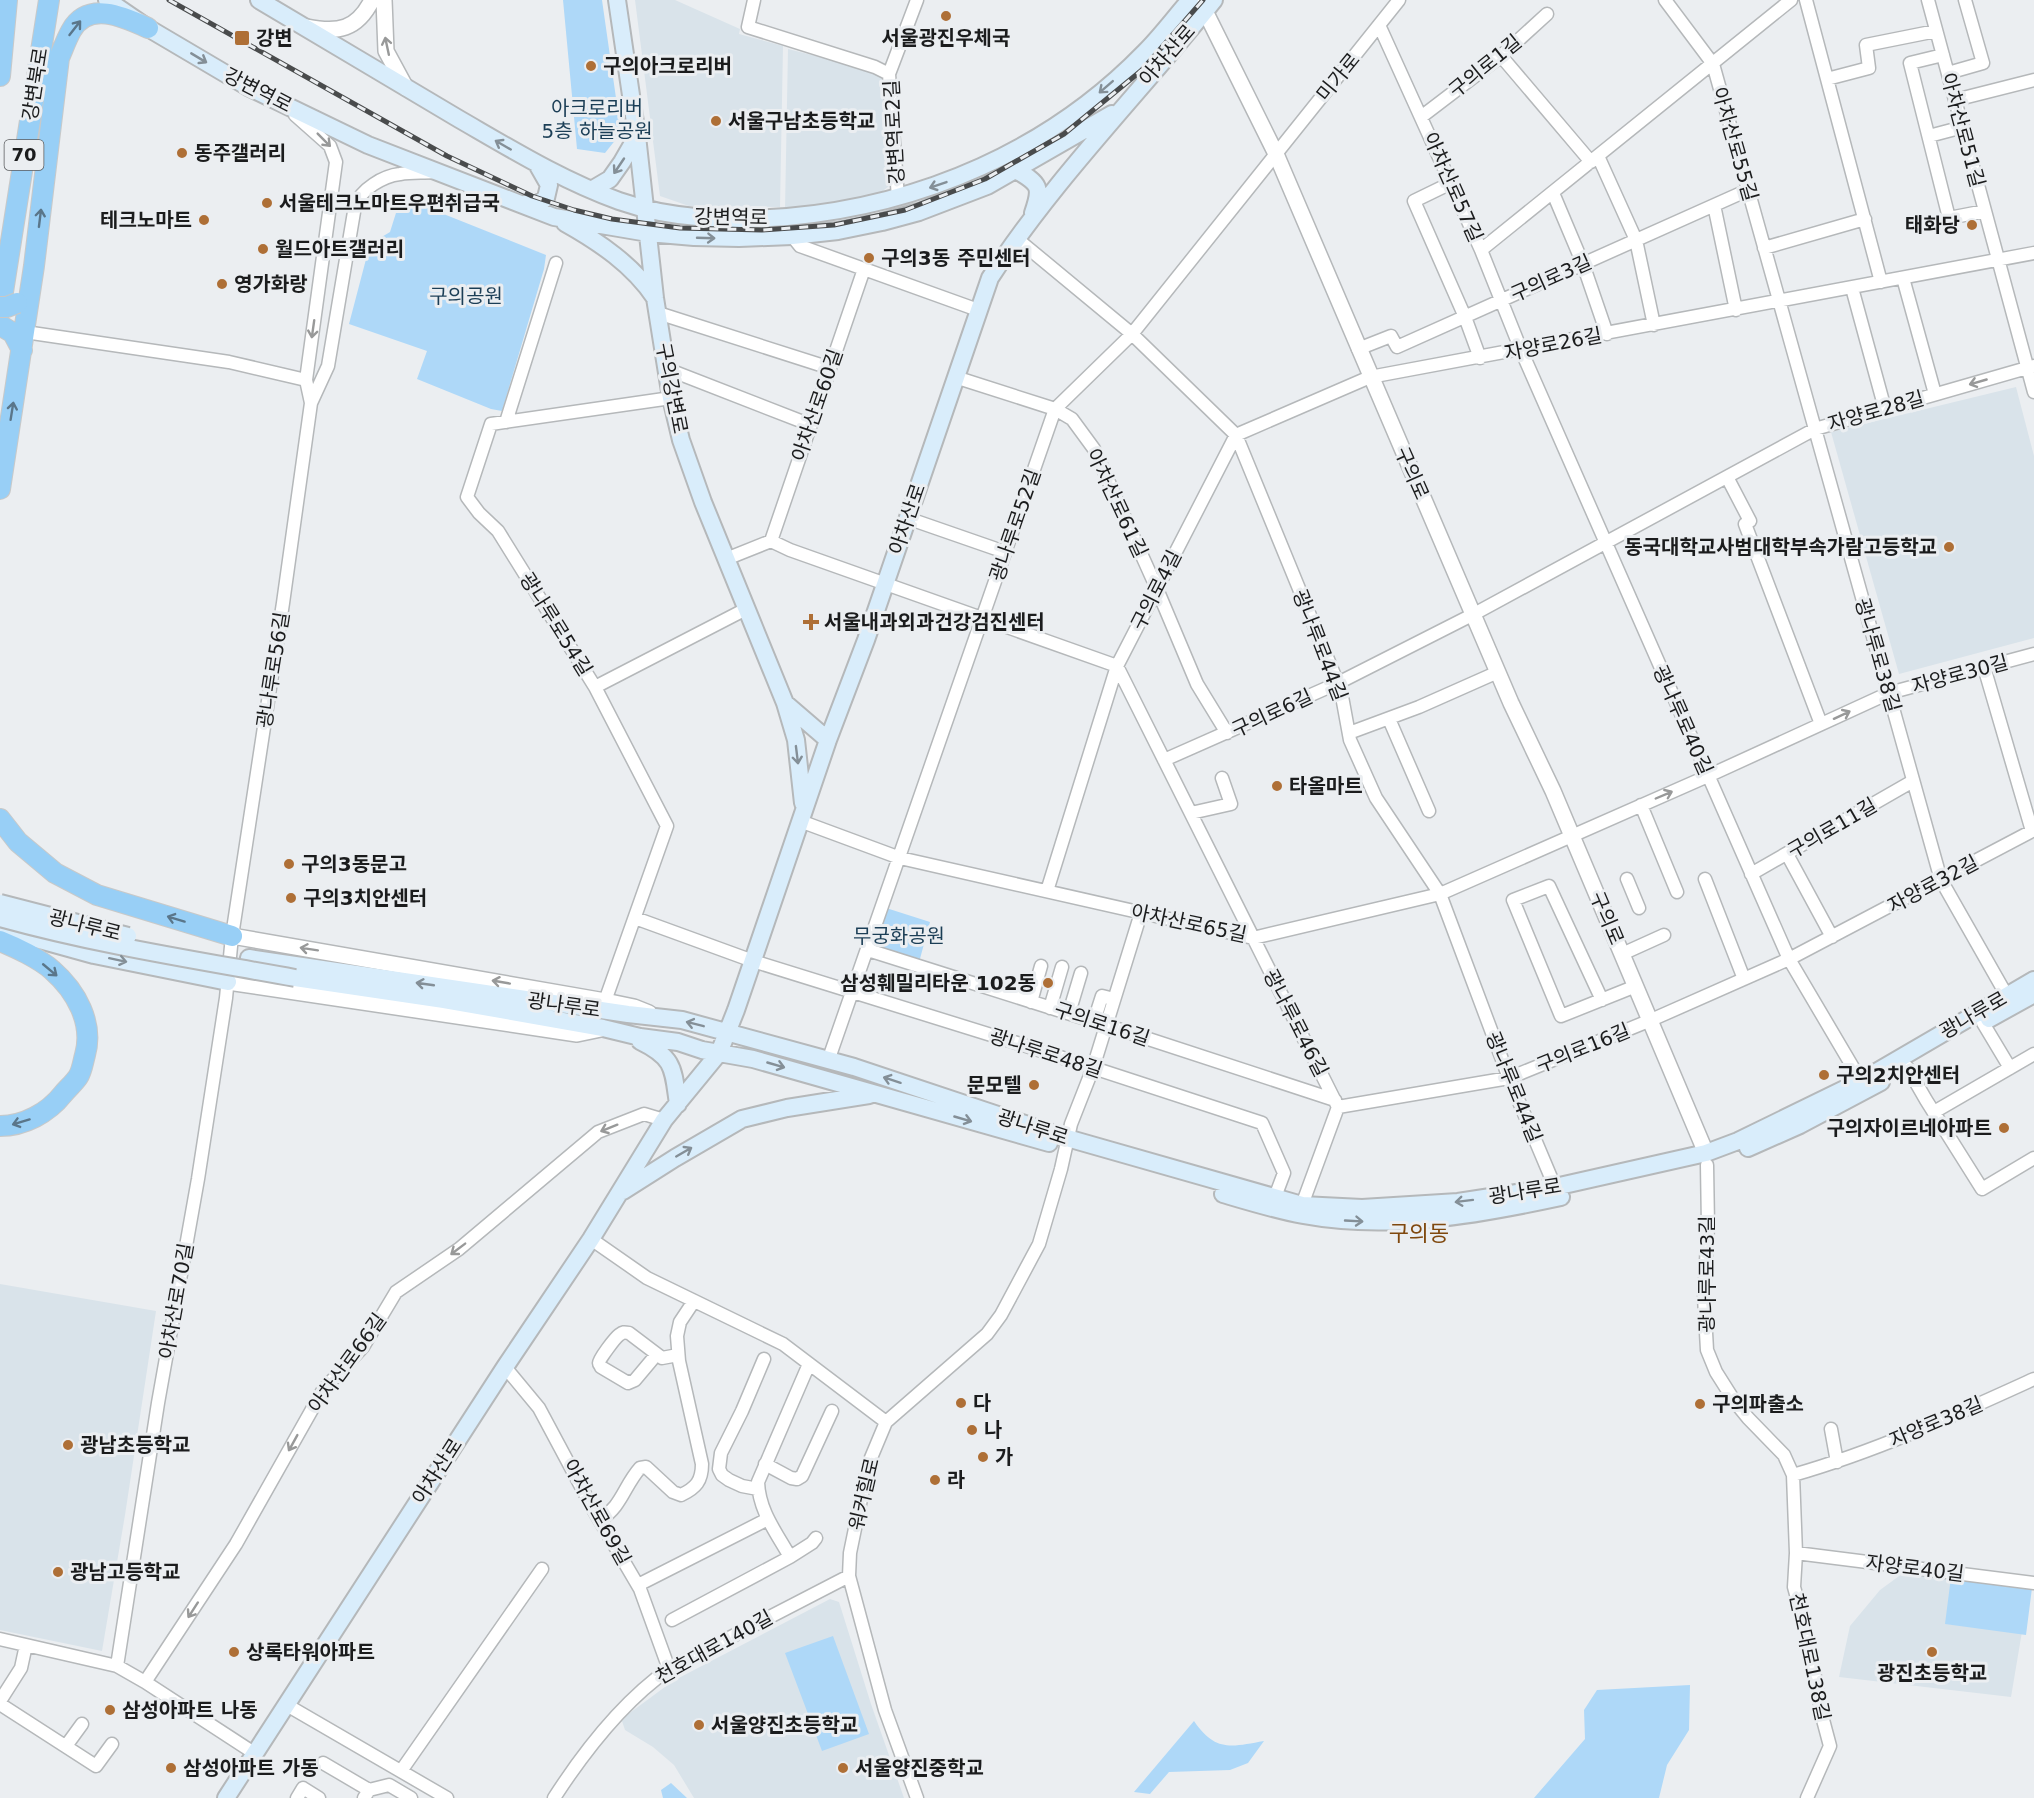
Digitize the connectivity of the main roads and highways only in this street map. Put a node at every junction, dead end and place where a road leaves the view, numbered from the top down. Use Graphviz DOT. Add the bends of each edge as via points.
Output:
graph roads {
  1 [pos="107,0"];
  2 [pos="259,0"];
  3 [pos="617,0"];
  4 [pos="1190,0"];
  5 [pos="7,1"];
  6 [pos="1209,6"];
  7 [pos="47,8"];
  8 [pos="148,28"];
  9 [pos="0,30"];
  10 [pos="1146,51"];
  11 [pos="59,58"];
  12 [pos="0,76"];
  13 [pos="1120,109"];
  14 [pos="637,136"];
  15 [pos="537,164"];
  16 [pos="1016,170"];
  17 [pos="599,192"];
  18 [pos="524,204"];
  19 [pos="646,208"];
  20 [pos="554,217"];
  21 [pos="1031,220"];
  22 [pos="592,223"];
  23 [pos="648,233"];
  24 [pos="12,303"];
  25 [pos="657,306"];
  26 [pos="15,335"];
  27 [pos="0,489"];
  28 [pos="785,703"];
  29 [pos="828,740"];
  30 [pos="802,815"];
  31 [pos="0,819"];
  32 [pos="0,903"];
  33 [pos="0,918"];
  34 [pos="0,929"];
  35 [pos="232,936"];
  36 [pos="0,941"];
  37 [pos="2034,980"];
  38 [pos="228,982"];
  39 [pos="2034,994"];
  40 [pos="728,1032"];
  41 [pos="623,1033"];
  42 [pos="719,1053"];
  43 [pos="877,1094"];
  44 [pos="678,1104"];
  45 [pos="0,1126"];
  46 [pos="1066,1143"];
  47 [pos="1707,1159"];
  48 [pos="617,1194"];
  49 [pos="226,1798"];
  1 -- 8 [label="main road, 강변역로"];
  15 -- 2 [label="main road, 강변역로, one-way"];
  3 -- 14 [label="main road, 구의강변로"];
  4 -- 10 [label="main road, 강변역로"];
  5 -- 9 [label="highway"];
  5 -- 12 [label="highway, 강변북로"];
  6 -- 13 [label="main road, 아차산로"];
  7 -- 11 [label="highway"];
  7 -- 24 [label="highway, 강변북로 / 70"];
  11 -- 8 [label="highway, one-way" via="76,23 93,14 117,15"];
  8 -- 18 [label="main road, 강변역로, one-way" via="248,87 368,145"];
  10 -- 13 [label="main road, 아차산로"];
  10 -- 19 [label="main road, 강변역로, one-way" via="1092,99 1046,132 991,164 898,198 823,213 772,218 684,216"];
  24 -- 11 [label="highway, one-way"];
  13 -- 16 [label="main road, 강변역로"];
  13 -- 21 [label="main road, 아차산로"];
  14 -- 17 [label="main road, one-way"];
  14 -- 19 [label="main road, 구의강변로"];
  15 -- 17 [label="main road, 강변역로"];
  15 -- 18 [label="main road" via="549,185 546,198 538,204"];
  16 -- 21 [label="main road" via="1036,183 1040,194"];
  23 -- 16 [label="main road, 강변역로, one-way" via="739,238 838,231 919,212 987,186"];
  17 -- 19 [label="main road, 강변역로"];
  17 -- 22 [label="main road" via="610,205 605,220"];
  18 -- 20 [label="main road, 강변역로"];
  19 -- 23 [label="main road, 구의강변로"];
  20 -- 22 [label="main road, 강변역로"];
  20 -- 25 [label="main road" via="615,256 647,286"];
  21 -- 29 [label="main road, 아차산로" via="990,278"];
  22 -- 23 [label="main road, 강변역로"];
  23 -- 25 [label="main road, 구의강변로"];
  24 -- 26 [label="highway"];
  25 -- 28 [label="main road, 구의강변로" via="672,398 688,460"];
  27 -- 26 [label="highway, one-way"];
  28 -- 29 [label="main road, 구의강변로"];
  28 -- 30 [label="main road, one-way" via="796,740"];
  29 -- 30 [label="main road, 아차산로"];
  30 -- 40 [label="main road, 아차산로"];
  35 -- 31 [label="highway, one-way" via="97,895 55,873 18,842"];
  40 -- 32 [label="main road, 광나루로, one-way, bridge" via="661,1017 164,945"];
  33 -- 41 [label="main road, 광나루로, bridge" via="169,956"];
  34 -- 38 [label="main road, one-way" via="94,955"];
  36 -- 45 [label="highway, one-way" via="51,969 71,991 85,1016 88,1044 80,1075 56,1103 33,1119"];
  37 -- 47 [label="main road, 광나루로" via="1861,1081"];
  39 -- 47 [label="main road, 광나루로" via="1800,1125"];
  40 -- 42 [label="main road, 아차산로"];
  46 -- 40 [label="main road, 광나루로, one-way" via="865,1071"];
  41 -- 42 [label="main road, 광나루로"];
  41 -- 44 [label="main road" via="658,1050 669,1064"];
  42 -- 43 [label="main road, 광나루로, one-way"];
  42 -- 44 [label="main road, 아차산로"];
  43 -- 46 [label="main road, 광나루로, one-way"];
  48 -- 43 [label="main road, one-way" via="742,1119"];
  44 -- 48 [label="main road, 아차산로"];
  47 -- 46 [label="main road, 광나루로, one-way" via="1458,1202 1362,1208 1302,1204"];
  46 -- 47 [label="main road, 광나루로, one-way" via="1272,1208 1362,1221 1461,1216 1546,1200"];
  48 -- 49 [label="main road, 아차산로"];
}
